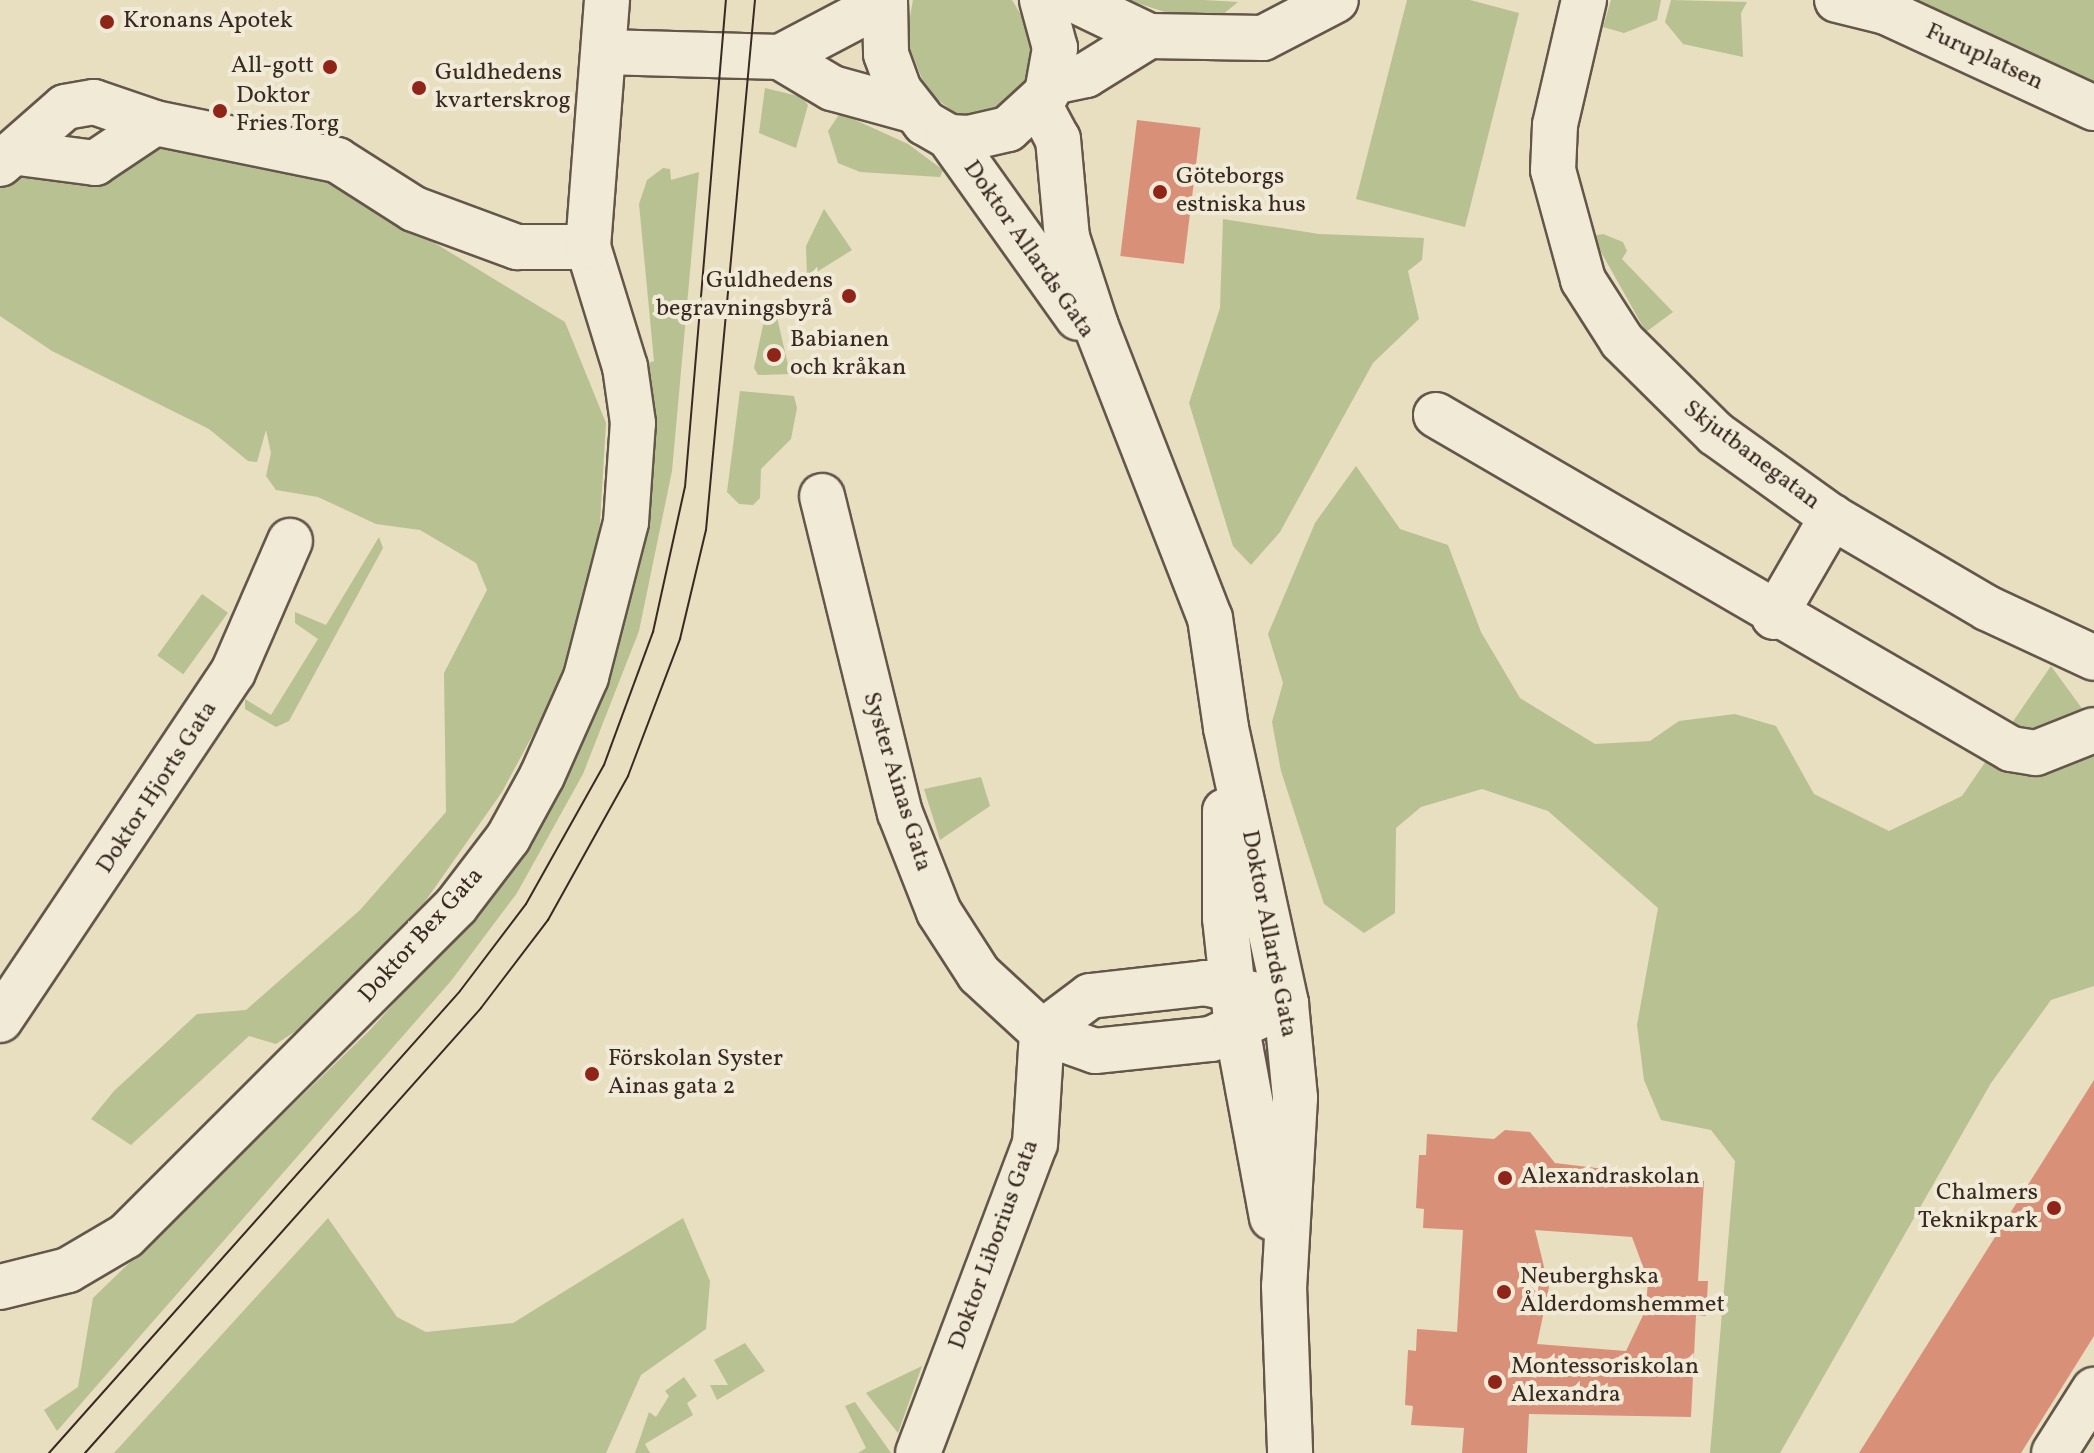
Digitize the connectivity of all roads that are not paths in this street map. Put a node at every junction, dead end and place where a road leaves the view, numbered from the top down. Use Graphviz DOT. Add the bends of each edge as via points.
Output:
graph roads {
  1 [pos="607,0"];
  2 [pos="1042,0"];
  3 [pos="1074,0"];
  4 [pos="1336,0"];
  5 [pos="1584,0"];
  6 [pos="1837,0"];
  7 [pos="884,2"];
  8 [pos="1889,6"];
  9 [pos="1149,36"];
  10 [pos="604,52"];
  11 [pos="780,57"];
  12 [pos="1046,93"];
  13 [pos="2094,108"];
  14 [pos="912,110"];
  15 [pos="155,123"];
  16 [pos="949,137"];
  17 [pos="9,158"];
  18 [pos="588,247"];
  19 [pos="1108,363"];
  20 [pos="1436,415"];
  21 [pos="822,496"];
  22 [pos="1832,517"];
  23 [pos="290,541"];
  24 [pos="1774,617"];
  25 [pos="2094,658"];
  26 [pos="1226,728"];
  27 [pos="2094,730"];
  28 [pos="1286,1004"];
  29 [pos="1235,1008"];
  30 [pos="0,1020"];
  31 [pos="1042,1032"];
  32 [pos="1284,1286"];
  33 [pos="0,1287"];
  34 [pos="2094,1390"];
  35 [pos="918,1453"];
  36 [pos="1290,1453"];
  37 [pos="2054,1453"];
  1 -- 10 [label="street"];
  2 -- 12 [label="street, Doktor Allards Gata" via="1055,48"];
  3 -- 9 [label="street"];
  4 -- 9 [label="street" via="1263,38"];
  5 -- 22 [label="street, Skjutbanegatan" via="1552,142 1558,198 1583,280 1622,341 1675,398"];
  6 -- 8 [label="street, Furuplatsen"];
  7 -- 11 [label="street"];
  7 -- 14 [label="street, Doktor Allards Gata" via="891,73"];
  8 -- 13 [label="street, Furuplatsen"];
  9 -- 12 [label="street"];
  10 -- 11 [label="street"];
  10 -- 18 [label="street"];
  11 -- 14 [label="street" via="832,88"];
  12 -- 16 [label="street, Doktor Allards Gata" via="1008,129"];
  12 -- 19 [label="street, Doktor Allards Gata" via="1058,139 1067,237"];
  14 -- 16 [label="street, Doktor Allards Gata"];
  15 -- 17 [label="street" via="95,163"];
  15 -- 17 [label="street" via="94,102 74,103"];
  15 -- 18 [label="street" via="337,160 414,209 517,247"];
  16 -- 19 [label="street, Doktor Allards Gata"];
  18 -- 33 [label="street, Doktor Bex Gata" via="625,367 633,423 626,522 586,677 508,838 404,962 126,1236 68,1270"];
  19 -- 26 [label="street, Doktor Allards Gata" via="1166,495 1210,618"];
  20 -- 24 [label="street"];
  21 -- 31 [label="street, Syster Ainas Gata" via="880,741 925,879 971,962"];
  22 -- 24 [label="street, Skjutbanegatan"];
  22 -- 25 [label="street, Skjutbanegatan" via="1987,608"];
  23 -- 30 [label="street, Doktor Hjorts Gata" via="233,672"];
  24 -- 27 [label="street" via="2011,749 2036,753"];
  26 -- 28 [label="street, Doktor Allards Gata"];
  26 -- 29 [label="street, Doktor Allards Gata" via="1225,918"];
  28 -- 29 [label="street"];
  28 -- 32 [label="street, Doktor Allards Gata" via="1295,1098"];
  29 -- 31 [label="street" via="1139,1051 1095,1051"];
  29 -- 31 [label="street" via="1205,983 1090,996"];
  29 -- 32 [label="street, Doktor Allards Gata"];
  31 -- 35 [label="street, Doktor Liborius Gata" via="1035,1144"];
  32 -- 36 [label="street, Doktor Allards Gata"];
  34 -- 37 [label="street"];
}
